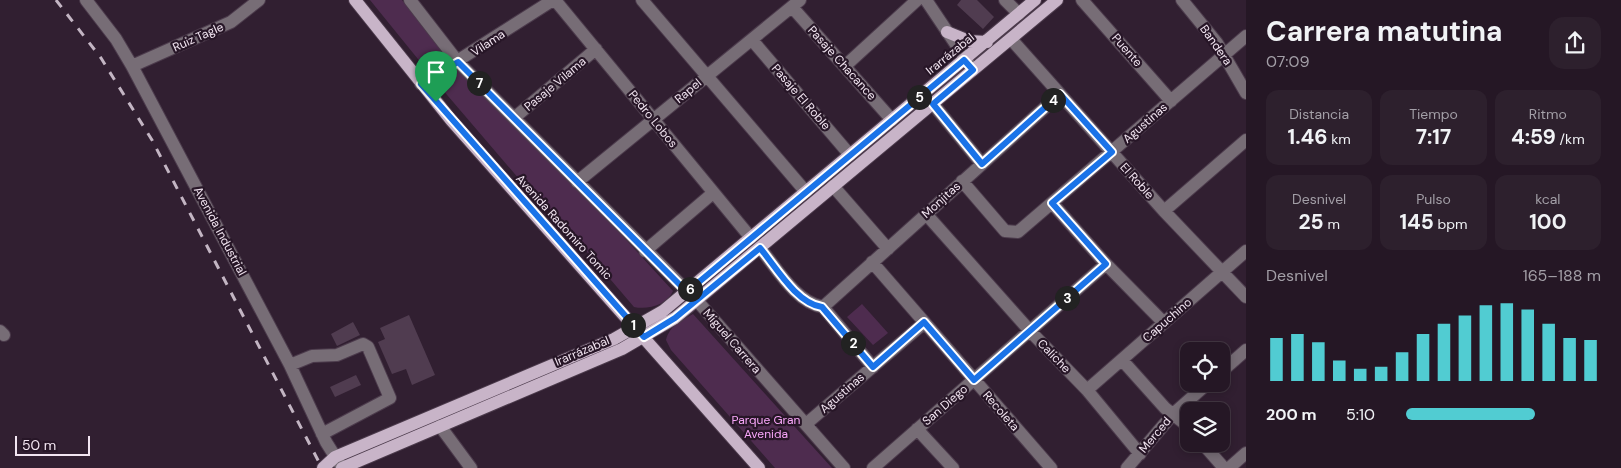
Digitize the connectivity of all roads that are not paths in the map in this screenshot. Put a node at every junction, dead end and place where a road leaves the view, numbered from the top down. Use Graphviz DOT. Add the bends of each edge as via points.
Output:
graph roads {
  1 [pos="86,0"];
  2 [pos="259,0"];
  3 [pos="355,0"];
  4 [pos="412,0"];
  5 [pos="554,0"];
  6 [pos="642,0"];
  7 [pos="917,0"];
  8 [pos="926,0"];
  9 [pos="1005,0"];
  10 [pos="1035,0"];
  11 [pos="1057,0"];
  12 [pos="1082,0"];
  13 [pos="1182,0"];
  14 [pos="796,3"];
  15 [pos="1019,14"];
  16 [pos="947,32"];
  17 [pos="1246,36"];
  18 [pos="1011,39"];
  19 [pos="752,40"];
  20 [pos="986,42"];
  21 [pos="596,49"];
  22 [pos="1225,54"];
  23 [pos="964,60"];
  24 [pos="458,62"];
  25 [pos="132,66"];
  26 [pos="845,66"];
  27 [pos="973,70"];
  28 [pos="707,76"];
  29 [pos="421,84"];
  30 [pos="1246,93"];
  31 [pos="1060,94"];
  32 [pos="1171,101"];
  33 [pos="933,104"];
  34 [pos="514,118"];
  35 [pos="653,120"];
  36 [pos="892,120"];
  37 [pos="1246,140"];
  38 [pos="1112,152"];
  39 [pos="850,155"];
  40 [pos="982,164"];
  41 [pos="962,181"];
  42 [pos="577,182"];
  43 [pos="833,186"];
  44 [pos="806,192"];
  45 [pos="713,194"];
  46 [pos="1052,203"];
  47 [pos="1164,211"];
  48 [pos="926,214"];
  49 [pos="755,243"];
  50 [pos="888,249"];
  51 [pos="645,251"];
  52 [pos="1246,251"];
  53 [pos="872,262"];
  54 [pos="1106,264"];
  55 [pos="1223,271"];
  56 [pos="687,292"];
  57 [pos="1246,297"];
  58 [pos="696,301"];
  59 [pos="822,307"];
  60 [pos="924,322"];
  61 [pos="1164,323"];
  62 [pos="1030,331"];
  63 [pos="640,332"];
  64 [pos="1246,350"];
  65 [pos="1122,360"];
  66 [pos="1230,364"];
  67 [pos="290,365"];
  68 [pos="873,367"];
  69 [pos="974,380"];
  70 [pos="1087,390"];
  71 [pos="1198,392"];
  72 [pos="1173,414"];
  73 [pos="1180,420"];
  74 [pos="806,424"];
  75 [pos="440,426"];
  76 [pos="917,429"];
  77 [pos="322,434"];
  78 [pos="1210,452"];
  79 [pos="1246,453"];
  80 [pos="1140,454"];
  81 [pos="340,465"];
  82 [pos="323,468"];
  83 [pos="471,468"];
  84 [pos="759,468"];
  85 [pos="844,468"];
  86 [pos="873,468"];
  87 [pos="953,468"];
  88 [pos="1051,468"];
  89 [pos="1127,468"];
  90 [pos="1224,468"];
  91 [pos="1229,468"];
  1 -- 25 [label="street, Avenida Industrial"];
  2 -- 25 [label="street, Ruiz Tagle" via="232,22"];
  3 -- 29 [label="main road, Avenida Radomiro Tomic"];
  4 -- 24 [label="street, Miguel Carrera"];
  5 -- 21 [label="street, Pedro Lobos"];
  5 -- 24 [label="street, Vilama"];
  6 -- 28 [label="street"];
  7 -- 26 [label="street"];
  8 -- 16 [label="street"];
  9 -- 15 [label="street"];
  10 -- 15 [label="main road, Irarrázabal"];
  11 -- 18 [label="main road, Irarrázabal"];
  12 -- 32 [label="street, Puente"];
  13 -- 22 [label="street, Bandera"];
  14 -- 19 [label="street, Rapel"];
  14 -- 26 [label="street, Pasaje Chacance"];
  15 -- 20 [label="main road, Irarrázabal"];
  16 -- 20 [label="main road" via="969,41"];
  16 -- 23 [label="street"];
  17 -- 22 [label="street, Agustinas"];
  18 -- 27 [label="main road, Irarrázabal"];
  18 -- 31 [label="street, El Roble"];
  19 -- 28 [label="street, Rapel"];
  19 -- 39 [label="street, Pasaje El Roble"];
  20 -- 23 [label="main road, Irarrázabal"];
  21 -- 34 [label="street, Pasaje Vilama"];
  21 -- 35 [label="street, Pedro Lobos"];
  22 -- 30 [label="street, Bandera"];
  22 -- 32 [label="street, Agustinas"];
  23 -- 27 [label="street"];
  23 -- 36 [label="main road, Irarrázabal"];
  24 -- 29 [label="street, Vilama"];
  24 -- 34 [label="street, Miguel Carrera"];
  25 -- 67 [label="street, Avenida Industrial"];
  26 -- 36 [label="street, Pasaje Chacance"];
  27 -- 33 [label="main road, Irarrázabal"];
  28 -- 35 [label="street, Rapel"];
  28 -- 44 [label="street"];
  29 -- 63 [label="main road, Avenida Radomiro Tomic"];
  31 -- 38 [label="street, El Roble"];
  31 -- 40 [label="street, Monjitas"];
  32 -- 38 [label="street, Agustinas"];
  33 -- 40 [label="street"];
  33 -- 43 [label="main road, Irarrázabal"];
  34 -- 42 [label="street, Miguel Carrera"];
  35 -- 42 [label="street, Rapel"];
  35 -- 45 [label="street, Pedro Lobos"];
  36 -- 39 [label="main road, Irarrázabal"];
  37 -- 47 [label="street"];
  38 -- 46 [label="street, Agustinas"];
  38 -- 47 [label="street, El Roble"];
  39 -- 44 [label="main road, Irarrázabal"];
  40 -- 41 [label="street, Monjitas"];
  41 -- 46 [label="street, Agustinas" via="1005,232 1020,230"];
  41 -- 48 [label="street, Monjitas"];
  42 -- 51 [label="street, Miguel Carrera"];
  43 -- 49 [label="main road, Irarrázabal"];
  43 -- 50 [label="street"];
  44 -- 49 [label="main road, Irarrázabal"];
  45 -- 49 [label="street, Pedro Lobos"];
  45 -- 51 [label="street"];
  46 -- 54 [label="street"];
  47 -- 55 [label="street, El Roble"];
  48 -- 50 [label="street, Monjitas"];
  48 -- 62 [label="street, Caliche"];
  49 -- 56 [label="main road, Irarrázabal"];
  49 -- 58 [label="main road, Irarrázabal"];
  49 -- 59 [label="street, Pedro Lobos" via="798,294 813,306"];
  50 -- 53 [label="street, Monjitas"];
  51 -- 56 [label="street, Miguel Carrera"];
  52 -- 55 [label="street, Capuchino"];
  53 -- 59 [label="street, Monjitas"];
  53 -- 60 [label="street, Recoleta"];
  54 -- 61 [label="street"];
  54 -- 62 [label="street, San Diego"];
  55 -- 57 [label="street, El Roble"];
  55 -- 61 [label="street, Capuchino"];
  56 -- 58 [label="street, Miguel Carrera"];
  56 -- 63 [label="main road, Irarrázabal"];
  58 -- 63 [label="main road, Irarrázabal"];
  58 -- 74 [label="street, Miguel Carrera"];
  59 -- 68 [label="street"];
  60 -- 68 [label="street, Agustinas"];
  60 -- 69 [label="street, Recoleta"];
  61 -- 65 [label="street, Capuchino"];
  62 -- 69 [label="street, San Diego"];
  62 -- 70 [label="street, Caliche"];
  63 -- 75 [label="main road, Irarrázabal" via="622,349"];
  63 -- 81 [label="main road, Irarrázabal" via="614,339"];
  63 -- 84 [label="main road, Avenida Radomiro Tomic"];
  64 -- 66 [label="street"];
  65 -- 70 [label="street, Capuchino"];
  65 -- 72 [label="street"];
  67 -- 77 [label="street, Avenida Industrial"];
  67 -- 77 [label="street" via="312,356 337,355 363,344 368,347 390,398"];
  68 -- 74 [label="street, Agustinas"];
  69 -- 76 [label="street, San Diego"];
  69 -- 88 [label="street, Recoleta"];
  70 -- 80 [label="street, Caliche"];
  71 -- 72 [label="street, Merced"];
  72 -- 73 [label="street"];
  72 -- 80 [label="street, Merced"];
  74 -- 85 [label="street, Miguel Carrera"];
  75 -- 81 [label="main road, Irarrázabal"];
  75 -- 83 [label="street"];
  76 -- 86 [label="street, San Diego"];
  76 -- 87 [label="street"];
  77 -- 81 [label="street, Avenida Industrial"];
  78 -- 90 [label="street"];
  79 -- 91 [label="street"];
  80 -- 89 [label="street, Merced"];
  81 -- 82 [label="main road, Irarrázabal"];
}
